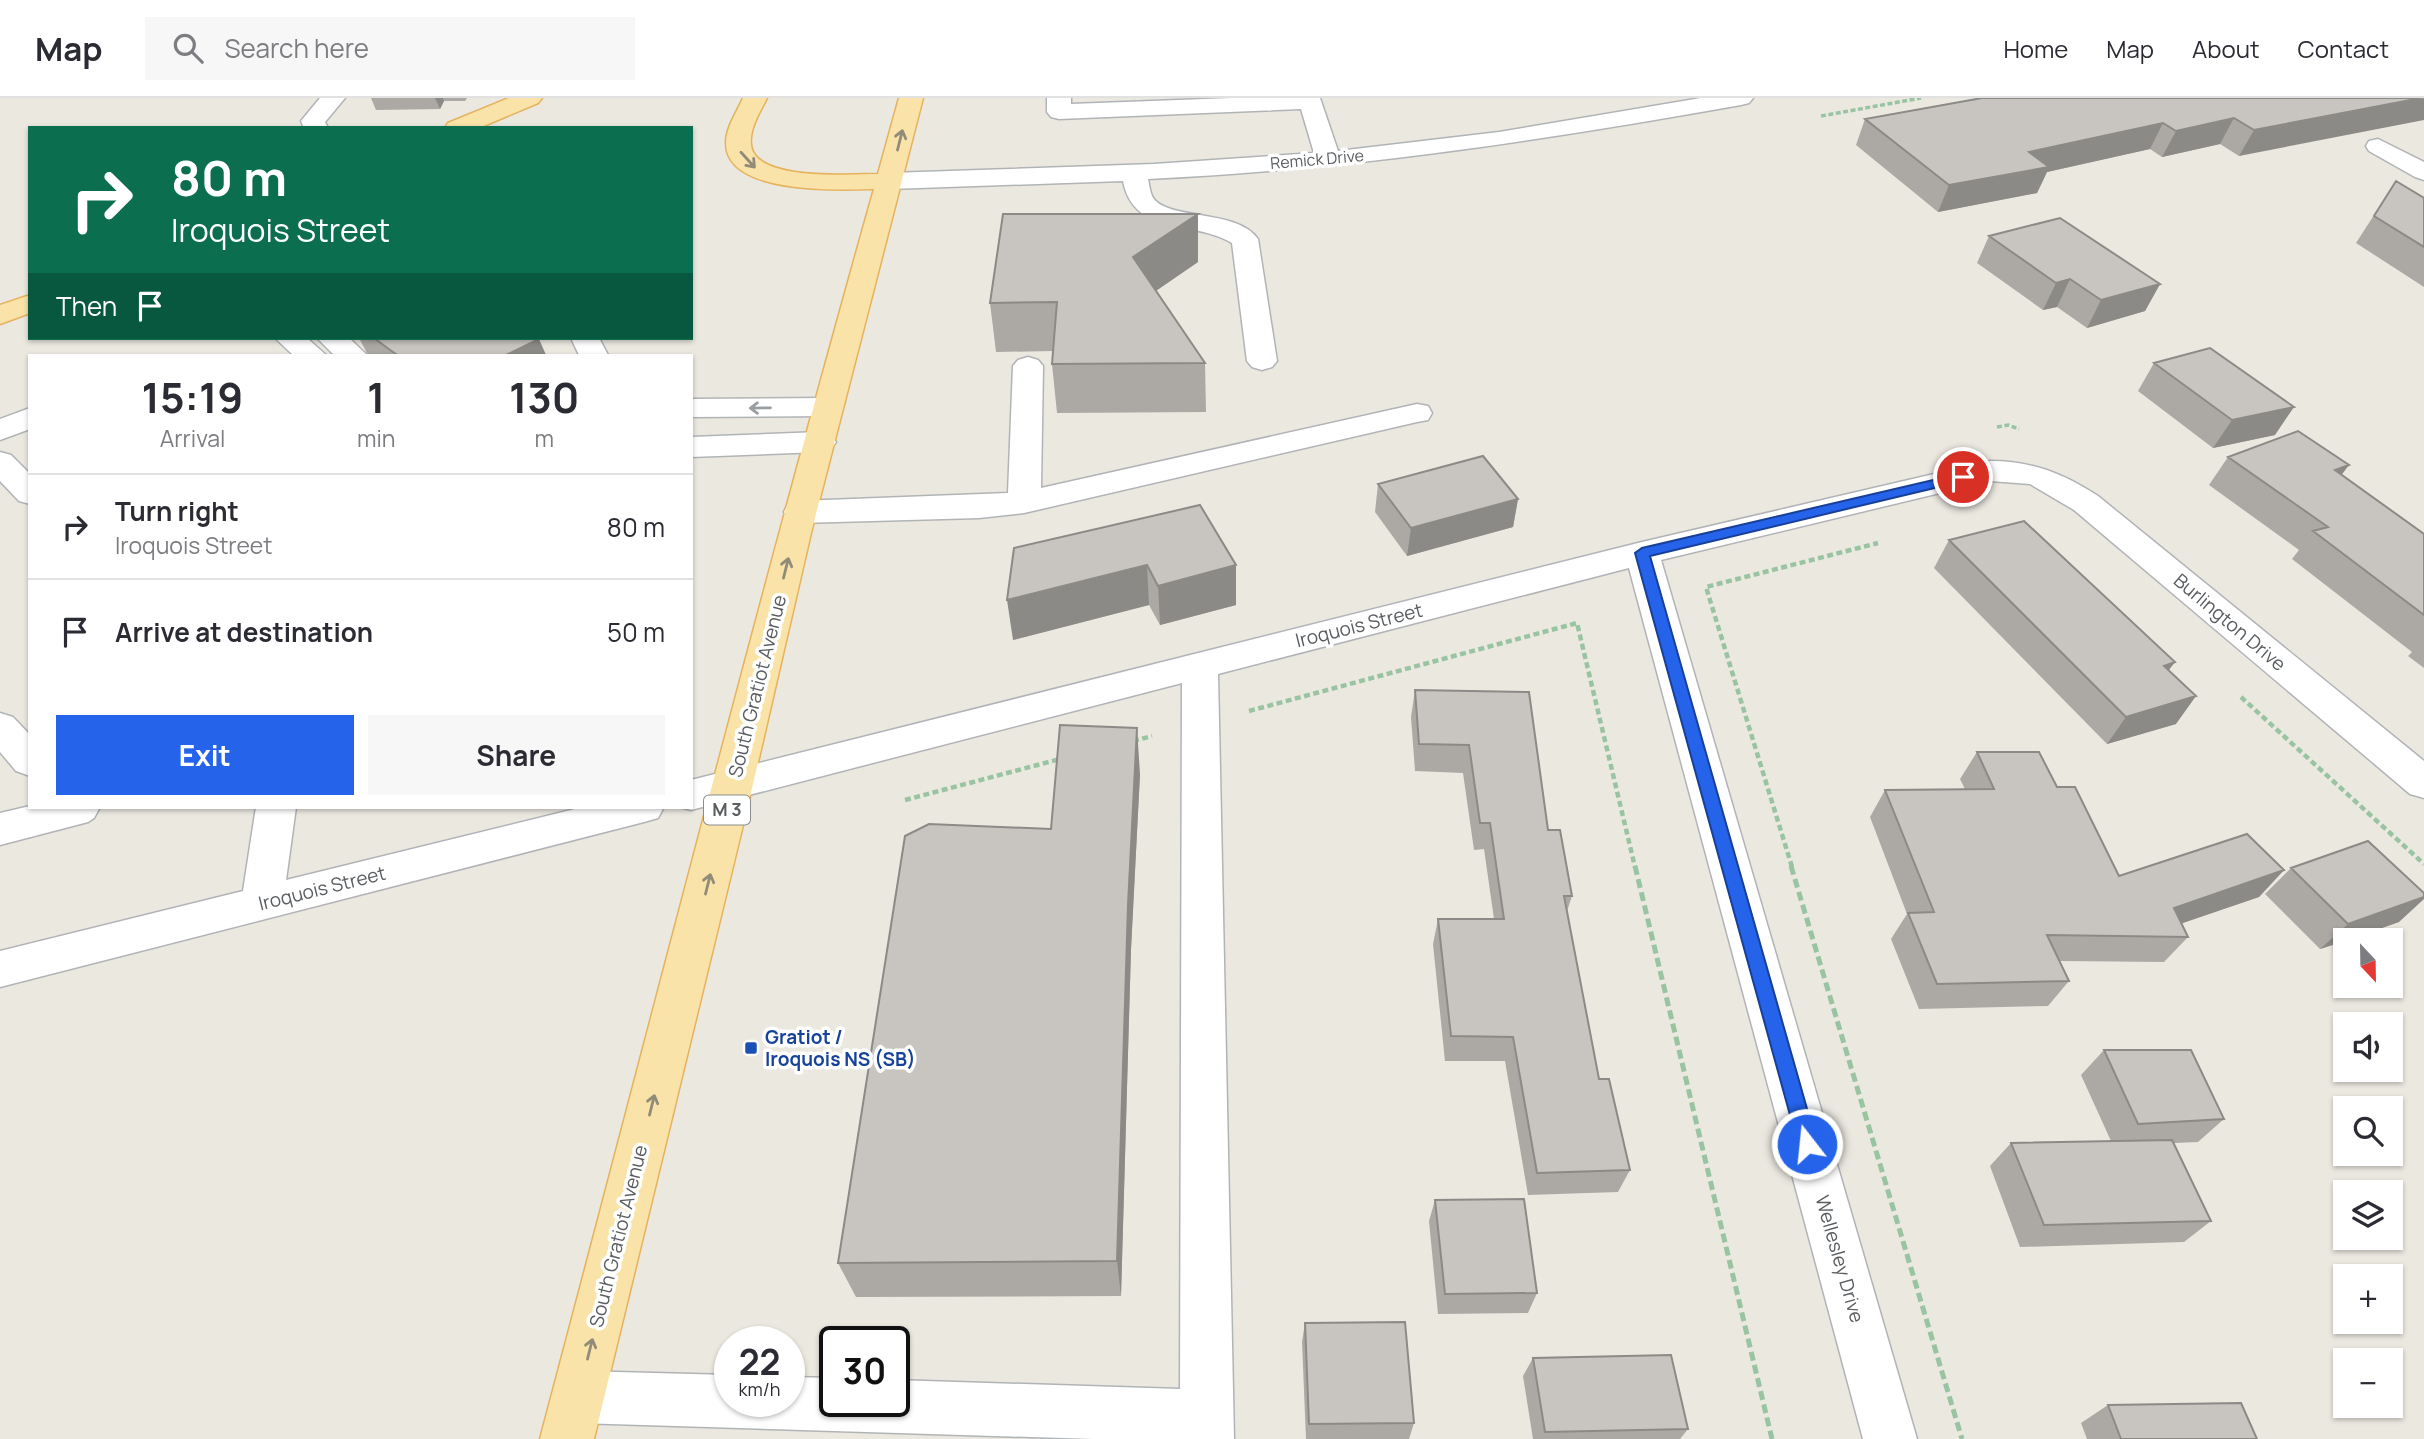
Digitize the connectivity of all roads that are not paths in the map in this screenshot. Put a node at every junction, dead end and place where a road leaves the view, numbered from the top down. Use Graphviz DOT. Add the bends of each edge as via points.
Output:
graph roads {
  1 [pos="333,98"];
  2 [pos="755,98"];
  3 [pos="911,98"];
  4 [pos="1059,98"];
  5 [pos="1741,98"];
  6 [pos="524,99"];
  7 [pos="1310,100"];
  8 [pos="315,126"];
  9 [pos="462,126"];
  10 [pos="2378,146"];
  11 [pos="1328,159"];
  12 [pos="2424,172"];
  13 [pos="1134,173"];
  14 [pos="890,181"];
  15 [pos="28,304"];
  16 [pos="0,316"];
  17 [pos="292,340"];
  18 [pos="333,340"];
  19 [pos="310,354"];
  20 [pos="351,354"];
  21 [pos="1262,361"];
  22 [pos="1028,366"];
  23 [pos="693,408"];
  24 [pos="1417,413"];
  25 [pos="28,417"];
  26 [pos="824,425"];
  27 [pos="0,430"];
  28 [pos="693,447"];
  29 [pos="0,462"];
  30 [pos="2030,473"];
  31 [pos="28,492"];
  32 [pos="1024,502"];
  33 [pos="800,512"];
  34 [pos="1642,553"];
  35 [pos="1200,665"];
  36 [pos="0,727"];
  37 [pos="28,759"];
  38 [pos="2424,783"];
  39 [pos="734,784"];
  40 [pos="693,794"];
  41 [pos="71,809"];
  42 [pos="276,809"];
  43 [pos="636,809"];
  44 [pos="0,829"];
  45 [pos="262,903"];
  46 [pos="0,969"];
  47 [pos="572,1418"];
  48 [pos="1207,1428"];
  49 [pos="1890,1439"];
  1 -- 8 [label="street" via="313,121"];
  2 -- 14 [label="main road, one-way" via="740,135 740,149 747,162 762,172 804,181"];
  14 -- 3 [label="main road, South Gratiot Avenue / M 3, one-way"];
  4 -- 7 [label="street" via="1059,112"];
  5 -- 11 [label="street, Remick Drive" via="1420,149"];
  6 -- 9 [label="main road"];
  7 -- 11 [label="street"];
  10 -- 12 [label="street"];
  11 -- 13 [label="street, Remick Drive"];
  13 -- 14 [label="street, Remick Drive"];
  13 -- 21 [label="street" via="1139,197 1148,208 1224,228 1245,239"];
  14 -- 26 [label="main road, South Gratiot Avenue / M 3"];
  15 -- 16 [label="main road"];
  17 -- 19 [label="street"];
  18 -- 20 [label="street"];
  22 -- 32 [label="street"];
  26 -- 23 [label="street, one-way"];
  24 -- 32 [label="street"];
  25 -- 27 [label="street"];
  26 -- 28 [label="street"];
  26 -- 33 [label="main road, South Gratiot Avenue / M 3"];
  29 -- 31 [label="street"];
  30 -- 34 [label="street, Iroquois Street" via="1990,471"];
  30 -- 38 [label="street, Burlington Drive" via="2049,478 2086,503"];
  32 -- 33 [label="street"];
  39 -- 33 [label="main road, South Gratiot Avenue / M 3, one-way"];
  34 -- 35 [label="street, Iroquois Street"];
  34 -- 49 [label="street, Wellesley Drive"];
  35 -- 39 [label="street, Iroquois Street"];
  35 -- 48 [label="street"];
  36 -- 37 [label="street"];
  39 -- 40 [label="street, Iroquois Street"];
  47 -- 39 [label="main road, South Gratiot Avenue / M 3, one-way"];
  41 -- 44 [label="street"];
  42 -- 45 [label="street"];
  43 -- 45 [label="street, Iroquois Street"];
  45 -- 46 [label="street, Iroquois Street"];
  47 -- 48 [label="street"];
}
